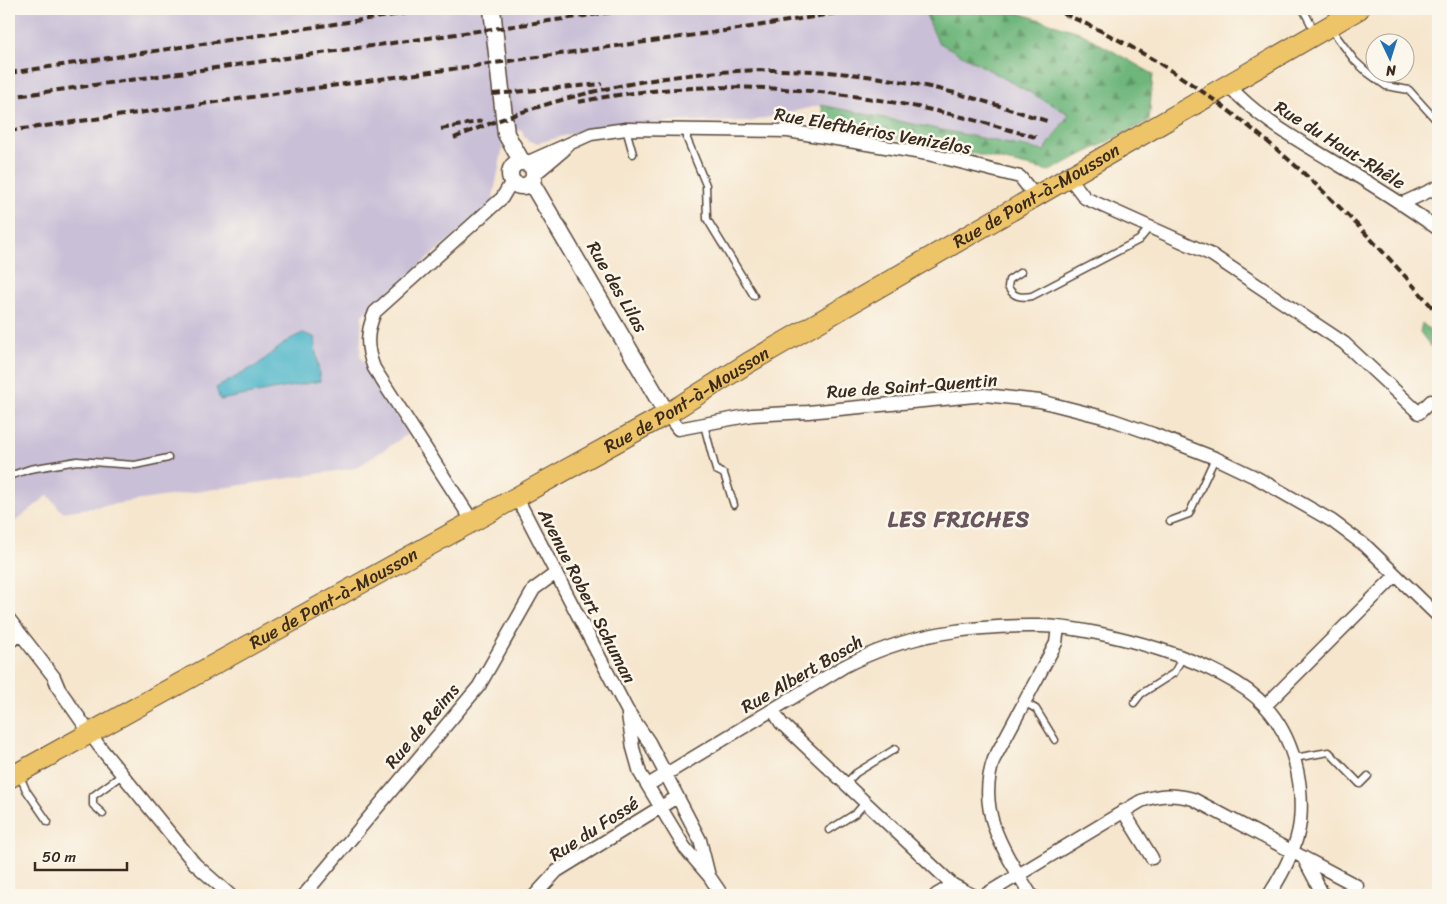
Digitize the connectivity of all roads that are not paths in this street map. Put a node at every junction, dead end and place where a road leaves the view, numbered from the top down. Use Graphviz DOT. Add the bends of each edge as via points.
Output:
graph roads {
  1 [pos="492,9"];
  2 [pos="1303,9"];
  3 [pos="1359,9"];
  4 [pos="1323,30"];
  5 [pos="1228,85"];
  6 [pos="1437,121"];
  7 [pos="688,128"];
  8 [pos="626,129"];
  9 [pos="633,154"];
  10 [pos="523,172"];
  11 [pos="1069,178"];
  12 [pos="1438,187"];
  13 [pos="1036,197"];
  14 [pos="1401,204"];
  15 [pos="1149,228"];
  16 [pos="1438,229"];
  17 [pos="1021,272"];
  18 [pos="754,296"];
  19 [pos="1431,401"];
  20 [pos="666,414"];
  21 [pos="704,425"];
  22 [pos="168,458"];
  23 [pos="1215,458"];
  24 [pos="9,476"];
  25 [pos="516,498"];
  26 [pos="734,505"];
  27 [pos="1170,521"];
  28 [pos="473,522"];
  29 [pos="556,573"];
  30 [pos="1396,575"];
  31 [pos="1438,616"];
  32 [pos="9,618"];
  33 [pos="1058,627"];
  34 [pos="21,634"];
  35 [pos="9,642"];
  36 [pos="1182,658"];
  37 [pos="1024,702"];
  38 [pos="1134,703"];
  39 [pos="1265,706"];
  40 [pos="627,710"];
  41 [pos="773,710"];
  42 [pos="90,734"];
  43 [pos="1055,740"];
  44 [pos="895,749"];
  45 [pos="1294,758"];
  46 [pos="122,774"];
  47 [pos="14,775"];
  48 [pos="665,775"];
  49 [pos="1368,776"];
  50 [pos="845,784"];
  51 [pos="648,785"];
  52 [pos="677,797"];
  53 [pos="865,803"];
  54 [pos="660,807"];
  55 [pos="1123,812"];
  56 [pos="103,814"];
  57 [pos="48,822"];
  58 [pos="829,830"];
  59 [pos="1297,854"];
  60 [pos="1152,858"];
  61 [pos="1019,874"];
  62 [pos="709,876"];
  63 [pos="956,890"];
  64 [pos="230,895"];
  65 [pos="304,895"];
  66 [pos="535,895"];
  67 [pos="722,895"];
  68 [pos="936,895"];
  69 [pos="972,895"];
  70 [pos="986,895"];
  71 [pos="1032,895"];
  72 [pos="1269,895"];
  73 [pos="1323,895"];
  74 [pos="1342,895"];
  1 -- 10 [label="street, Rue des Lilas" via="506,134 504,142"];
  2 -- 4 [label="lane"];
  3 -- 4 [label="main road, Rue de Pont-à-Mousson"];
  4 -- 5 [label="main road, Rue de Pont-à-Mousson"];
  4 -- 6 [label="lane" via="1386,86 1408,90"];
  5 -- 11 [label="main road, Rue de Pont-à-Mousson"];
  5 -- 14 [label="street, Rue du Haut-Rhêle" via="1275,127"];
  7 -- 8 [label="street, Rue Elefthérios Venizélos"];
  7 -- 13 [label="street, Rue Elefthérios Venizélos" via="788,130 928,154 1020,177"];
  7 -- 18 [label="lane" via="687,139 706,184 707,220"];
  8 -- 9 [label="lane"];
  8 -- 10 [label="street, Rue Elefthérios Venizélos" via="575,140"];
  10 -- 20 [label="street, Rue des Lilas"];
  10 -- 28 [label="street, Rue Elefthérios Venizélos" via="502,198 374,312 368,330 368,351 374,368"];
  11 -- 13 [label="main road, Rue de Pont-à-Mousson"];
  11 -- 15 [label="street" via="1085,198"];
  12 -- 14 [label="street"];
  13 -- 20 [label="main road, Rue de Pont-à-Mousson" via="748,363"];
  14 -- 16 [label="street, Rue du Haut-Rhêle"];
  15 -- 17 [label="lane" via="1139,240 1032,296 1014,295 1008,287 1009,280"];
  15 -- 19 [label="street" via="1212,255 1344,343 1419,414"];
  20 -- 21 [label="street, Rue de Saint-Quentin" via="678,429"];
  20 -- 25 [label="main road, Rue de Pont-à-Mousson"];
  21 -- 23 [label="street, Rue de Saint-Quentin" via="752,415 985,395 1040,401 1107,418"];
  21 -- 26 [label="lane" via="716,470 724,474"];
  22 -- 24 [label="lane" via="135,465 77,461"];
  23 -- 27 [label="lane" via="1189,514"];
  23 -- 30 [label="street, Rue de Saint-Quentin" via="1332,521 1367,547"];
  25 -- 28 [label="main road, Rue de Pont-à-Mousson"];
  25 -- 29 [label="street, Avenue Robert Schuman"];
  28 -- 42 [label="main road, Rue de Pont-à-Mousson"];
  29 -- 40 [label="street, Avenue Robert Schuman"];
  29 -- 65 [label="street, Rue de Reims" via="534,589 479,686"];
  30 -- 31 [label="street, Rue de Saint-Quentin"];
  30 -- 39 [label="street"];
  32 -- 34 [label="street"];
  33 -- 36 [label="street, Rue Albert Bosch" via="1104,635"];
  33 -- 37 [label="street" via="1056,642"];
  33 -- 41 [label="street, Rue Albert Bosch" via="986,627 938,632 900,642 867,654"];
  34 -- 35 [label="street"];
  34 -- 42 [label="street" via="54,677"];
  36 -- 38 [label="lane" via="1174,673 1141,694"];
  36 -- 39 [label="street, Rue Albert Bosch" via="1216,672"];
  37 -- 43 [label="lane" via="1036,709"];
  37 -- 61 [label="street" via="994,760 988,794 995,832"];
  39 -- 45 [label="street, Rue Albert Bosch"];
  40 -- 48 [label="street, Avenue Robert Schuman" via="649,742"];
  40 -- 51 [label="street, Avenue Robert Schuman" via="633,748 640,772"];
  41 -- 48 [label="street, Rue Albert Bosch"];
  41 -- 50 [label="street" via="781,723"];
  42 -- 46 [label="street"];
  42 -- 47 [label="main road, Rue de Pont-à-Mousson"];
  44 -- 50 [label="lane" via="856,773"];
  45 -- 49 [label="lane" via="1329,752 1360,784"];
  45 -- 59 [label="street, Rue Albert Bosch" via="1300,789"];
  46 -- 56 [label="lane" via="93,796 93,805"];
  46 -- 64 [label="street" via="195,864"];
  47 -- 57 [label="lane"];
  48 -- 51 [label="street, Rue Albert Bosch"];
  48 -- 52 [label="street, Avenue Robert Schuman"];
  50 -- 53 [label="street"];
  51 -- 54 [label="street, Avenue Robert Schuman"];
  52 -- 54 [label="street, Rue du Fossé"];
  52 -- 62 [label="street, Avenue Robert Schuman" via="700,840"];
  53 -- 58 [label="lane" via="856,813"];
  53 -- 63 [label="street"];
  54 -- 62 [label="street, Avenue Robert Schuman" via="685,848"];
  54 -- 66 [label="street, Rue du Fossé" via="558,871"];
  55 -- 59 [label="street" via="1154,796 1175,794 1193,799"];
  55 -- 60 [label="street"];
  55 -- 61 [label="street"];
  59 -- 72 [label="street, Rue Albert Bosch"];
  59 -- 73 [label="street"];
  59 -- 74 [label="street" via="1356,886"];
  61 -- 70 [label="street"];
  61 -- 71 [label="street"];
  62 -- 67 [label="street, Avenue Robert Schuman"];
  63 -- 68 [label="street"];
  63 -- 69 [label="street"];
}
